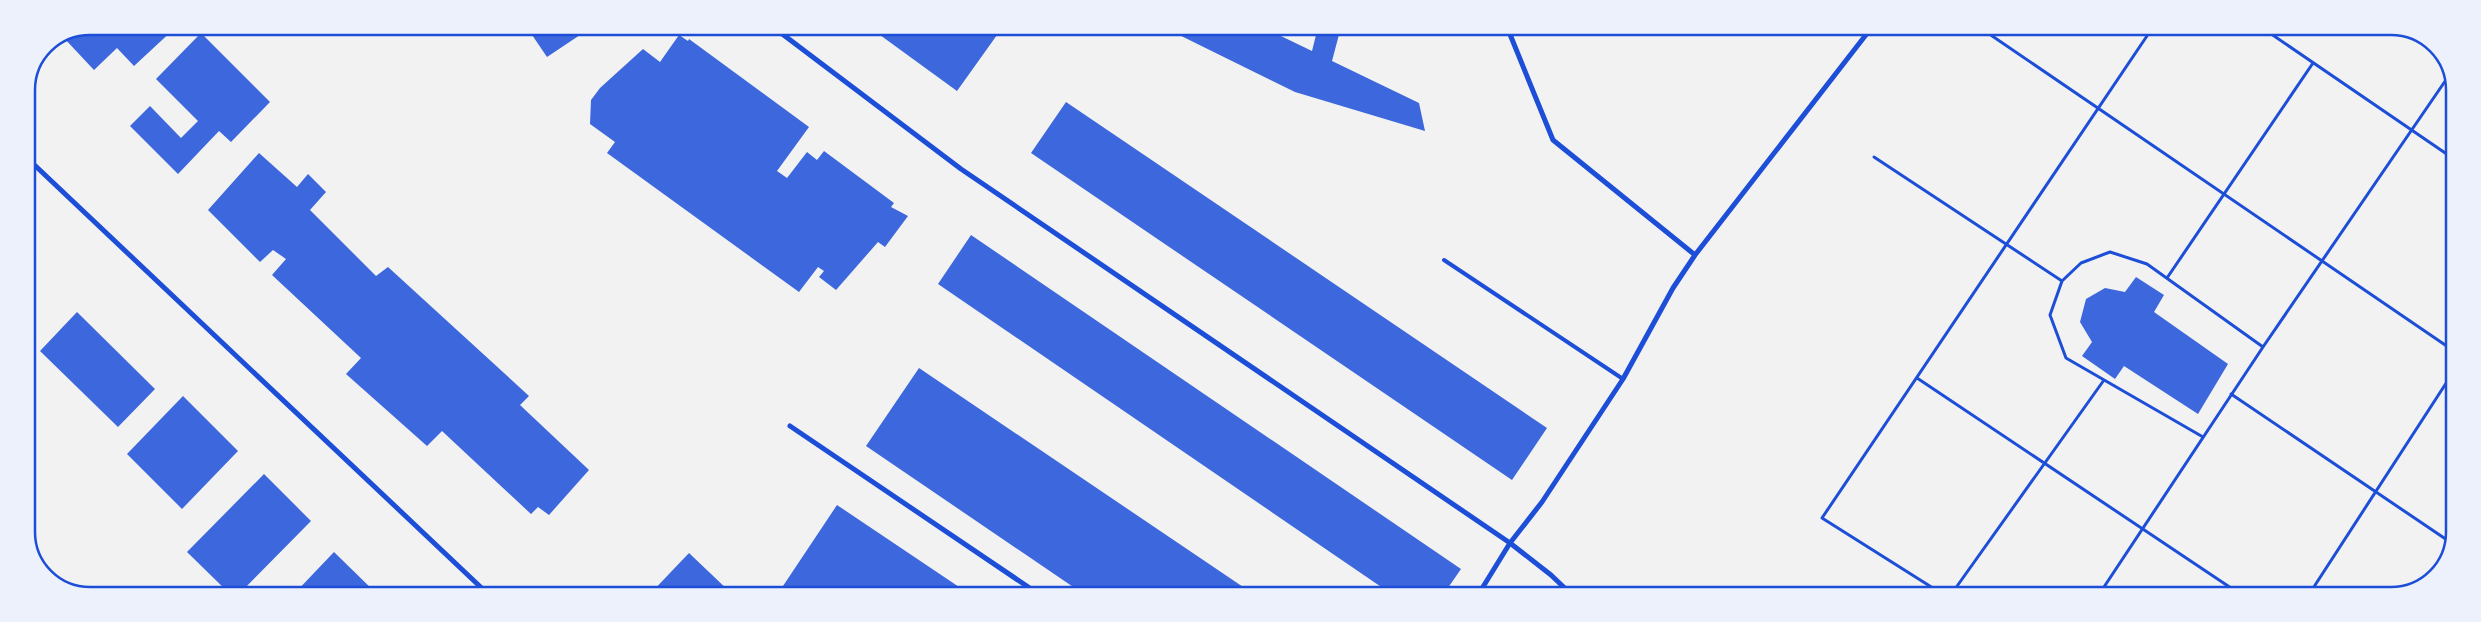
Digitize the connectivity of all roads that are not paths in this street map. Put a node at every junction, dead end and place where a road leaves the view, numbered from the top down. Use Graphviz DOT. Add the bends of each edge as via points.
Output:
graph roads {
  1 [pos="784,35"];
  2 [pos="1510,35"];
  3 [pos="1866,35"];
  4 [pos="35,165"];
  5 [pos="1695,255"];
  6 [pos="1444,260"];
  7 [pos="1623,379"];
  8 [pos="790,426"];
  9 [pos="1510,543"];
  10 [pos="481,587"];
  11 [pos="1028,587"];
  12 [pos="1483,587"];
  13 [pos="1564,587"];
  1 -- 9 [label="street" via="961,169"];
  2 -- 5 [label="street" via="1553,140"];
  3 -- 5 [label="street"];
  4 -- 10 [label="street"];
  5 -- 7 [label="street"];
  6 -- 7 [label="lane"];
  7 -- 9 [label="street" via="1542,502"];
  8 -- 11 [label="street"];
  9 -- 12 [label="street"];
  9 -- 13 [label="street"];
}
